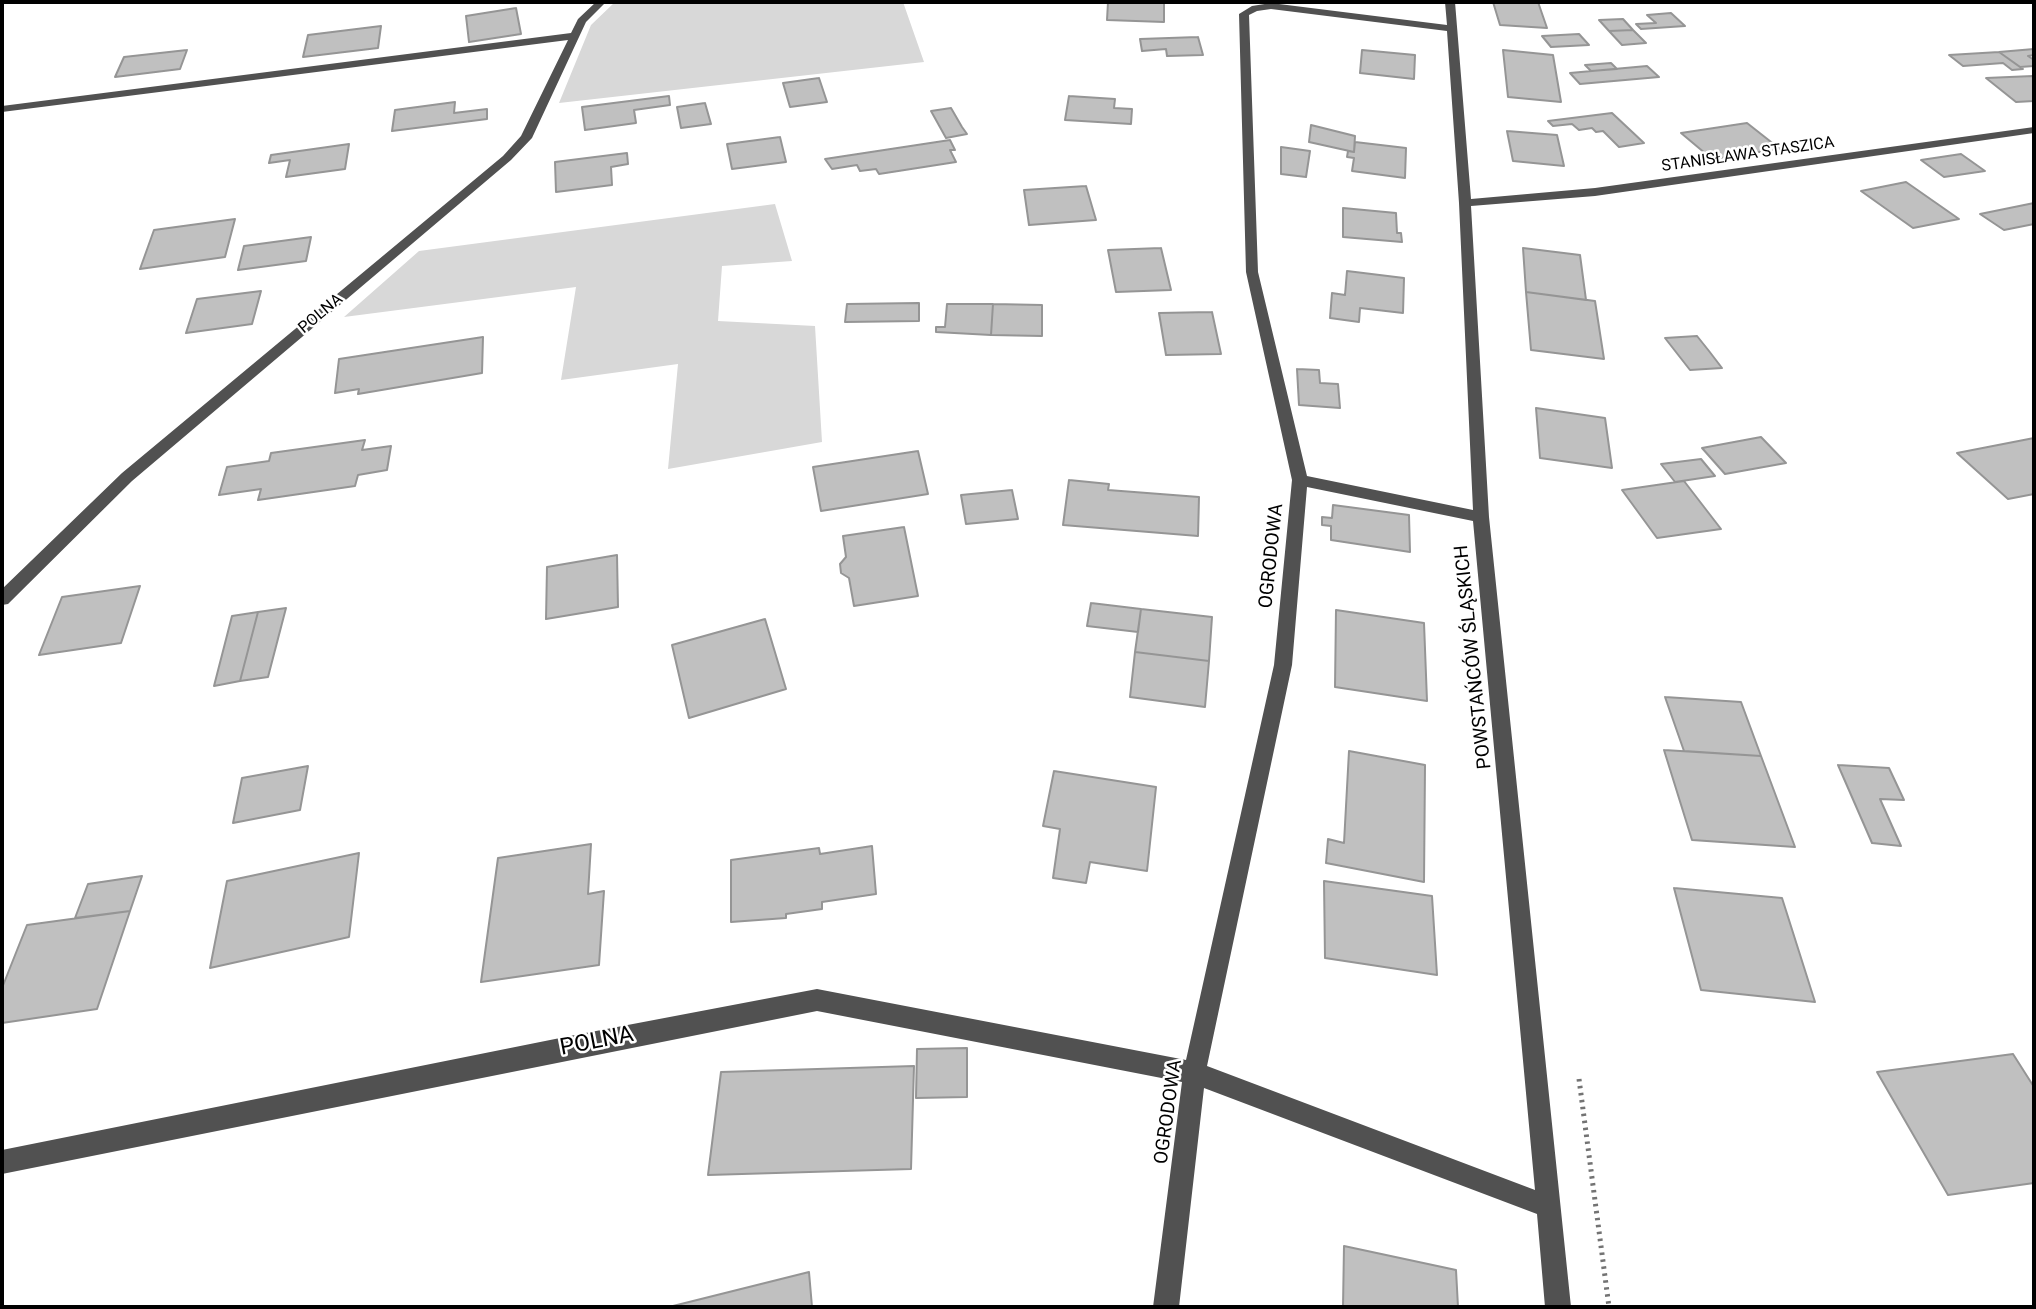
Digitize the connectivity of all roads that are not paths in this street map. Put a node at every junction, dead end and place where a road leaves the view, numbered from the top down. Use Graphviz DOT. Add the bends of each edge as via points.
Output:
graph roads {
  1 [pos="601,2"];
  2 [pos="1450,2"];
  3 [pos="1452,29"];
  4 [pos="574,37"];
  5 [pos="2,109"];
  6 [pos="2034,130"];
  7 [pos="1465,203"];
  8 [pos="1300,480"];
  9 [pos="1482,517"];
  10 [pos="2,599"];
  11 [pos="1194,1073"];
  12 [pos="2,1162"];
  13 [pos="1549,1207"];
  14 [pos="1166,1307"];
  15 [pos="1558,1307"];
  1 -- 4 [label="street, POLNA"];
  2 -- 3 [label="street, POWSTAŃCÓW ŚLĄSKICH"];
  3 -- 7 [label="street, POWSTAŃCÓW ŚLĄSKICH"];
  3 -- 8 [label="street, OGRODOWA" via="1271,6 1244,14 1252,272"];
  4 -- 5 [label="street"];
  4 -- 10 [label="street, POLNA" via="526,138 507,158 127,477"];
  6 -- 7 [label="street, STANISŁAWA STASZICA" via="1595,192"];
  7 -- 9 [label="street, POWSTAŃCÓW ŚLĄSKICH"];
  8 -- 9 [label="street"];
  8 -- 11 [label="street, OGRODOWA" via="1283,665"];
  9 -- 13 [label="street, POWSTAŃCÓW ŚLĄSKICH"];
  11 -- 12 [label="street, POLNA" via="817,1000"];
  11 -- 13 [label="street, POLNA"];
  11 -- 14 [label="street, OGRODOWA"];
  13 -- 15 [label="street, POWSTAŃCÓW ŚLĄSKICH"];
}
